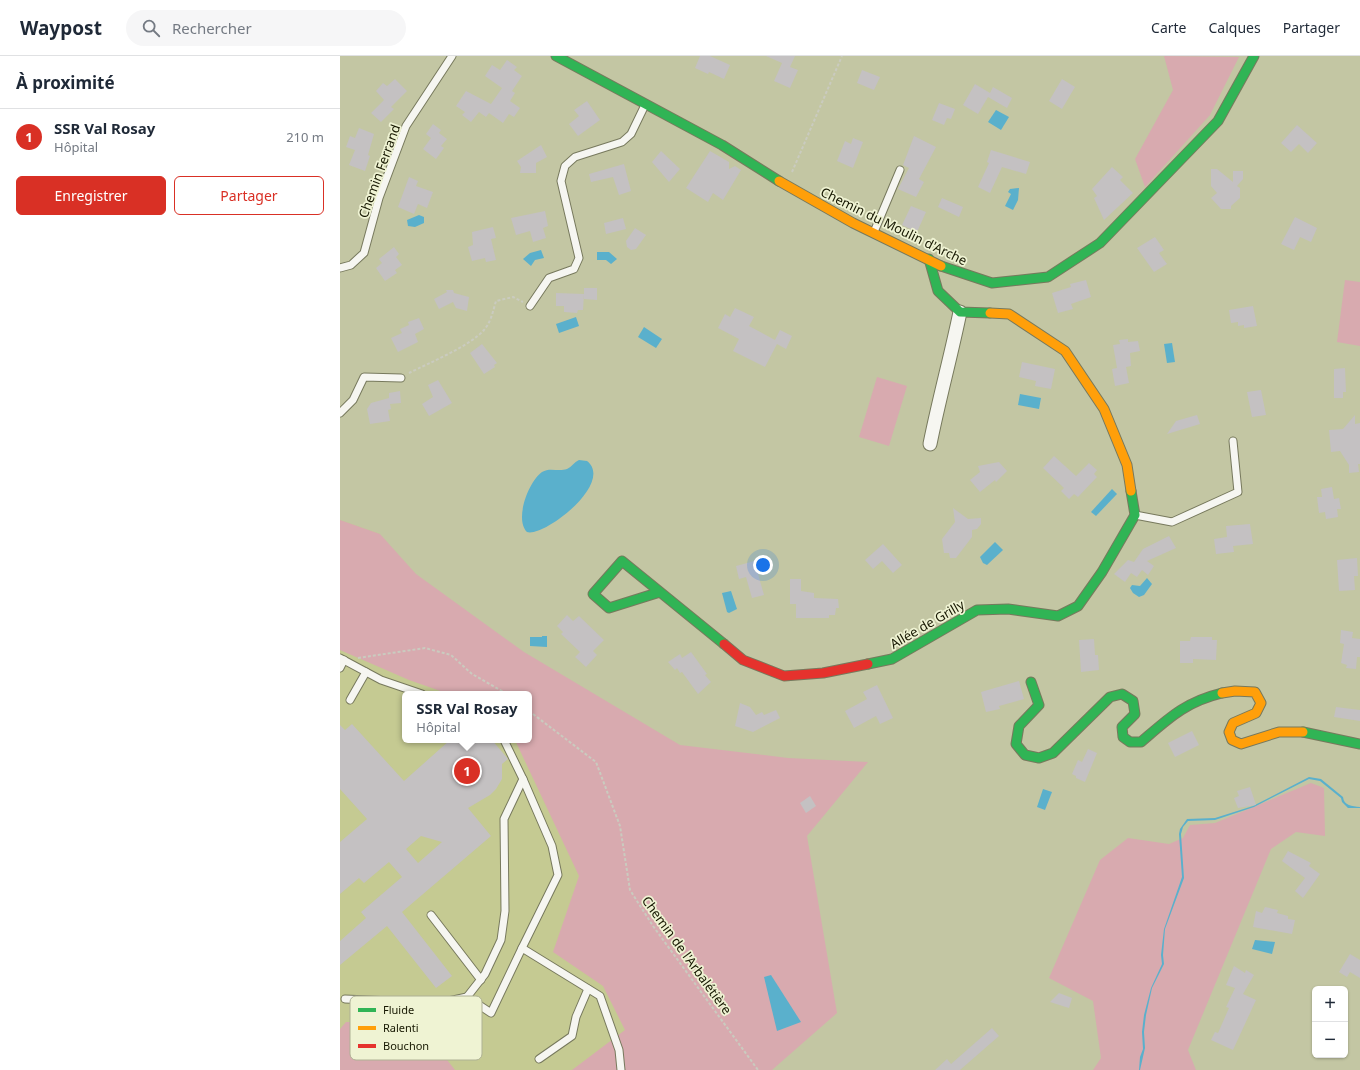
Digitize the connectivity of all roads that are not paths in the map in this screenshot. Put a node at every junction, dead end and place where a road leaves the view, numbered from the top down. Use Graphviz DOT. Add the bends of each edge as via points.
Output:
graph roads {
  1 [pos="452,56"];
  2 [pos="556,56"];
  3 [pos="1254,56"];
  4 [pos="646,104"];
  5 [pos="900,170"];
  6 [pos="874,233"];
  7 [pos="929,259"];
  8 [pos="340,268"];
  9 [pos="530,306"];
  10 [pos="960,312"];
  11 [pos="401,378"];
  12 [pos="340,413"];
  13 [pos="1233,441"];
  14 [pos="930,444"];
  15 [pos="1135,515"];
  16 [pos="660,592"];
  17 [pos="342,659"];
  18 [pos="340,668"];
  19 [pos="366,672"];
  20 [pos="1031,682"];
  21 [pos="413,691"];
  22 [pos="350,700"];
  23 [pos="505,743"];
  24 [pos="1360,744"];
  25 [pos="523,780"];
  26 [pos="431,915"];
  27 [pos="522,948"];
  28 [pos="481,980"];
  29 [pos="588,989"];
  30 [pos="468,996"];
  31 [pos="345,998"];
  32 [pos="350,998"];
  33 [pos="482,1007"];
  34 [pos="539,1059"];
  35 [pos="621,1070"];
  1 -- 8 [label="lane, Chemin Ferrand" via="406,126 379,198 364,254 351,265"];
  2 -- 4 [label="street, Chemin du Moulin d'Arche"];
  3 -- 7 [label="street, Chemin du Moulin d'Arche" via="1218,121 1100,243 1048,277 992,283 957,272"];
  4 -- 6 [label="street, Chemin du Moulin d'Arche" via="722,145 828,210"];
  4 -- 9 [label="lane" via="631,134 622,142 575,157 565,166 561,181 579,258 574,269 549,278"];
  5 -- 6 [label="lane"];
  6 -- 7 [label="street, Chemin du Moulin d'Arche"];
  7 -- 10 [label="street" via="938,291"];
  10 -- 14 [label="street"];
  10 -- 15 [label="street" via="1009,314 1065,351 1104,409 1127,465"];
  11 -- 12 [label="lane" via="364,377 353,400"];
  13 -- 15 [label="lane" via="1238,492 1172,522"];
  15 -- 16 [label="street, Allée de Grilly" via="1102,572 1078,606 1058,616 1008,609 977,610 892,659 823,672 784,676 742,660"];
  16 -- 16 [label="street, Allée de Grilly" via="622,561 593,594 609,608"];
  17 -- 18 [label="lane"];
  17 -- 19 [label="lane"];
  19 -- 21 [label="lane"];
  19 -- 22 [label="lane"];
  20 -- 24 [label="street" via="1039,705 1019,726 1016,744 1025,755 1039,758 1053,753 1110,698 1122,694 1133,701 1134,714 1122,727 1123,737 1130,742 1141,742 1175,712 1210,696 1240,690 1255,692 1261,703 1256,713 1233,723 1229,732 1232,740 1241,744 1279,732 1305,732"];
  23 -- 25 [label="lane"];
  25 -- 27 [label="lane" via="552,846 558,876"];
  25 -- 28 [label="lane" via="504,819 505,912 501,940"];
  26 -- 28 [label="lane"];
  27 -- 29 [label="lane"];
  27 -- 33 [label="lane" via="491,1013"];
  28 -- 30 [label="lane"];
  29 -- 34 [label="lane" via="576,1017 572,1036"];
  29 -- 35 [label="lane" via="600,996 619,1050"];
  31 -- 32 [label="lane"];
}
